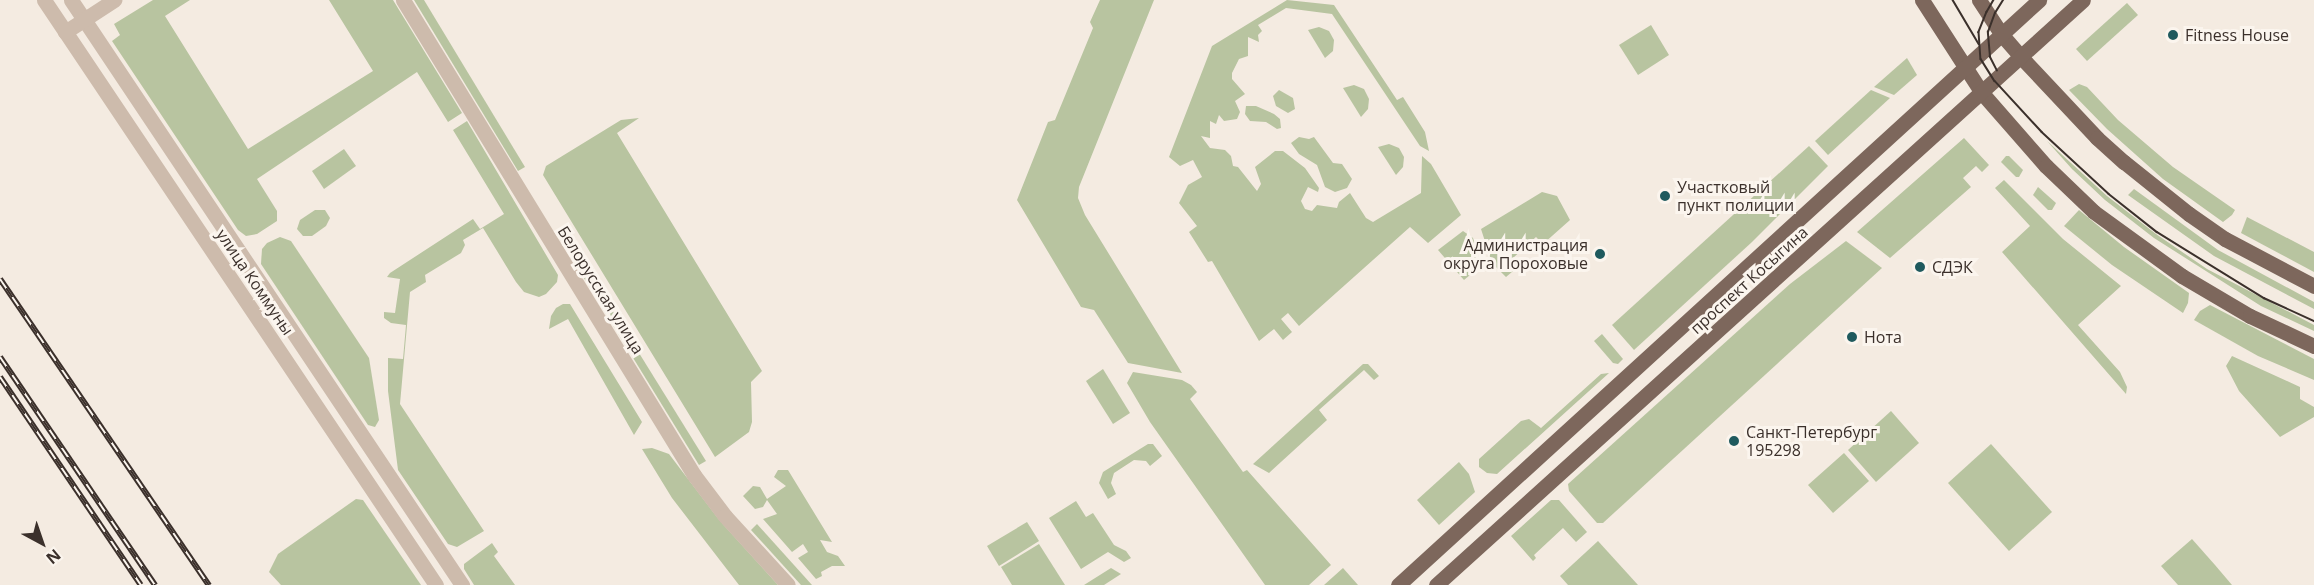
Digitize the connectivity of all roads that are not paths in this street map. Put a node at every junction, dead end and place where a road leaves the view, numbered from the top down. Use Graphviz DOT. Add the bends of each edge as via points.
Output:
graph roads {
  1 [pos="44,0"];
  2 [pos="71,0"];
  3 [pos="114,0"];
  4 [pos="404,0"];
  5 [pos="1922,0"];
  6 [pos="1979,0"];
  7 [pos="2039,0"];
  8 [pos="2083,0"];
  9 [pos="84,19"];
  10 [pos="65,32"];
  11 [pos="2002,35"];
  12 [pos="2021,57"];
  13 [pos="1965,69"];
  14 [pos="1982,93"];
  15 [pos="2314,286"];
  16 [pos="2314,346"];
  17 [pos="436,585"];
  18 [pos="462,585"];
  19 [pos="788,585"];
  20 [pos="1398,585"];
  21 [pos="1436,585"];
  1 -- 10 [label="street, улица Коммуны"];
  2 -- 9 [label="street, улица Коммуны"];
  3 -- 9 [label="street"];
  4 -- 19 [label="street, Белорусская улица" via="694,475 725,516"];
  5 -- 13 [label="main road"];
  6 -- 11 [label="main road"];
  7 -- 11 [label="main road, проспект Косыгина"];
  8 -- 12 [label="main road, проспект Косыгина"];
  9 -- 10 [label="street"];
  9 -- 18 [label="street, улица Коммуны"];
  10 -- 17 [label="street, улица Коммуны"];
  11 -- 12 [label="main road"];
  11 -- 13 [label="main road, проспект Косыгина"];
  12 -- 14 [label="main road, проспект Косыгина"];
  12 -- 15 [label="main road" via="2097,138 2165,195 2225,239"];
  13 -- 14 [label="main road"];
  13 -- 20 [label="main road, проспект Косыгина"];
  14 -- 16 [label="main road" via="2061,182 2129,240 2250,316"];
  14 -- 21 [label="main road, проспект Косыгина"];
}
